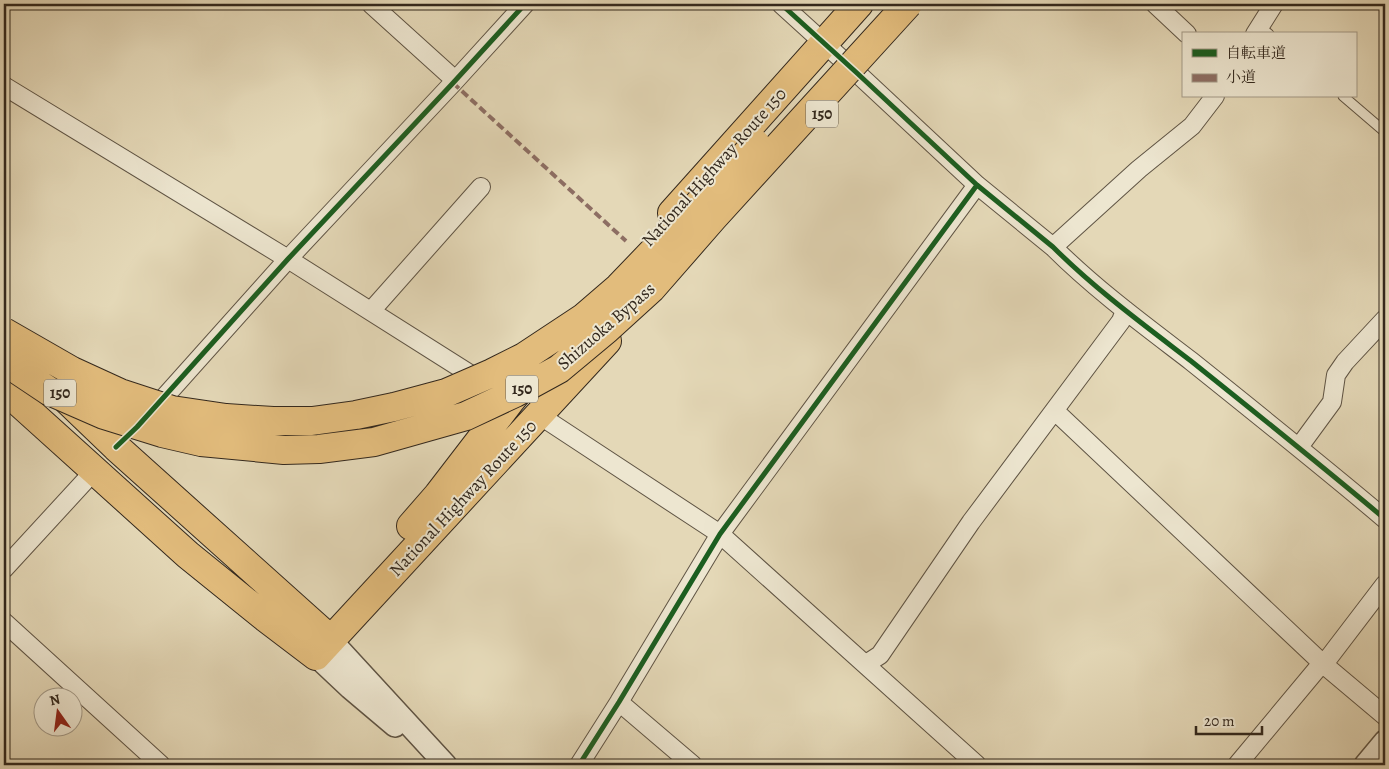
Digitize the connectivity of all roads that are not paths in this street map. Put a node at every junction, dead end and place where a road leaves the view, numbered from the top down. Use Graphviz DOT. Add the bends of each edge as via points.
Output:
graph roads {
  1 [pos="371,4"];
  2 [pos="525,4"];
  3 [pos="781,4"];
  4 [pos="859,4"];
  5 [pos="885,4"];
  6 [pos="908,4"];
  7 [pos="922,4"];
  8 [pos="1155,4"];
  9 [pos="1274,4"];
  10 [pos="1261,31"];
  11 [pos="1185,32"];
  12 [pos="824,44"];
  13 [pos="858,74"];
  14 [pos="456,80"];
  15 [pos="4,86"];
  16 [pos="1213,98"];
  17 [pos="1345,98"];
  18 [pos="1385,132"];
  19 [pos="977,185"];
  20 [pos="481,187"];
  21 [pos="1054,247"];
  22 [pos="288,259"];
  23 [pos="1125,310"];
  24 [pos="371,311"];
  25 [pos="1385,319"];
  26 [pos="4,332"];
  27 [pos="4,338"];
  28 [pos="4,361"];
  29 [pos="4,389"];
  30 [pos="511,400"];
  31 [pos="1055,411"];
  32 [pos="539,415"];
  33 [pos="116,447"];
  34 [pos="1299,447"];
  35 [pos="95,470"];
  36 [pos="1385,518"];
  37 [pos="720,534"];
  38 [pos="4,569"];
  39 [pos="1385,584"];
  40 [pos="4,622"];
  41 [pos="322,642"];
  42 [pos="1322,663"];
  43 [pos="866,664"];
  44 [pos="619,702"];
  45 [pos="1385,716"];
  46 [pos="1385,741"];
  47 [pos="160,765"];
  48 [pos="441,765"];
  49 [pos="446,765"];
  50 [pos="579,765"];
  51 [pos="693,765"];
  52 [pos="977,765"];
  53 [pos="1237,765"];
  54 [pos="1365,765"];
  1 -- 14 [label="street"];
  2 -- 14 [label="street"];
  3 -- 12 [label="street"];
  4 -- 12 [label="highway, National Highway Route 150 / 150"];
  5 -- 26 [label="highway, Shizuoka Bypass / 150, bridge" via="619,287 583,318 524,357 446,393 356,415 312,421 226,418 172,410 120,393 72,371"];
  6 -- 28 [label="highway, Shizuoka Bypass / 150, bridge" via="651,289 608,329 558,368 466,416 374,442 319,449 284,450 201,442 104,415 49,391"];
  7 -- 13 [label="highway, National Highway Route 150 / 150"];
  8 -- 11 [label="street"];
  9 -- 10 [label="street"];
  12 -- 13 [label="street"];
  12 -- 30 [label="highway, National Highway Route 150 / 150" via="593,302"];
  13 -- 19 [label="street"];
  13 -- 32 [label="highway, National Highway Route 150 / 150" via="723,224 603,344"];
  14 -- 22 [label="street"];
  15 -- 22 [label="street"];
  16 -- 21 [label="street" via="1192,126 1139,169"];
  17 -- 18 [label="lane"];
  19 -- 21 [label="street"];
  19 -- 37 [label="street"];
  20 -- 24 [label="street"];
  21 -- 23 [label="street"];
  22 -- 24 [label="street"];
  22 -- 33 [label="street"];
  23 -- 31 [label="street" via="1121,321"];
  23 -- 34 [label="street"];
  24 -- 30 [label="street"];
  25 -- 34 [label="street" via="1336,375 1332,402"];
  27 -- 33 [label="highway, 150"];
  29 -- 35 [label="highway, 150"];
  30 -- 41 [label="highway, National Highway Route 150 / 150"];
  31 -- 42 [label="street"];
  31 -- 43 [label="street" via="971,522 880,655"];
  32 -- 37 [label="street"];
  32 -- 41 [label="highway, National Highway Route 150 / 150"];
  33 -- 41 [label="highway, 150"];
  34 -- 36 [label="street"];
  35 -- 38 [label="street"];
  35 -- 41 [label="highway, 150" via="188,555 266,618"];
  37 -- 43 [label="street"];
  37 -- 44 [label="street"];
  39 -- 42 [label="street"];
  40 -- 47 [label="street"];
  41 -- 48 [label="street" via="350,688"];
  41 -- 49 [label="street"];
  42 -- 45 [label="street"];
  42 -- 53 [label="street"];
  43 -- 52 [label="street"];
  44 -- 50 [label="street"];
  44 -- 51 [label="street"];
  46 -- 54 [label="street"];
}
